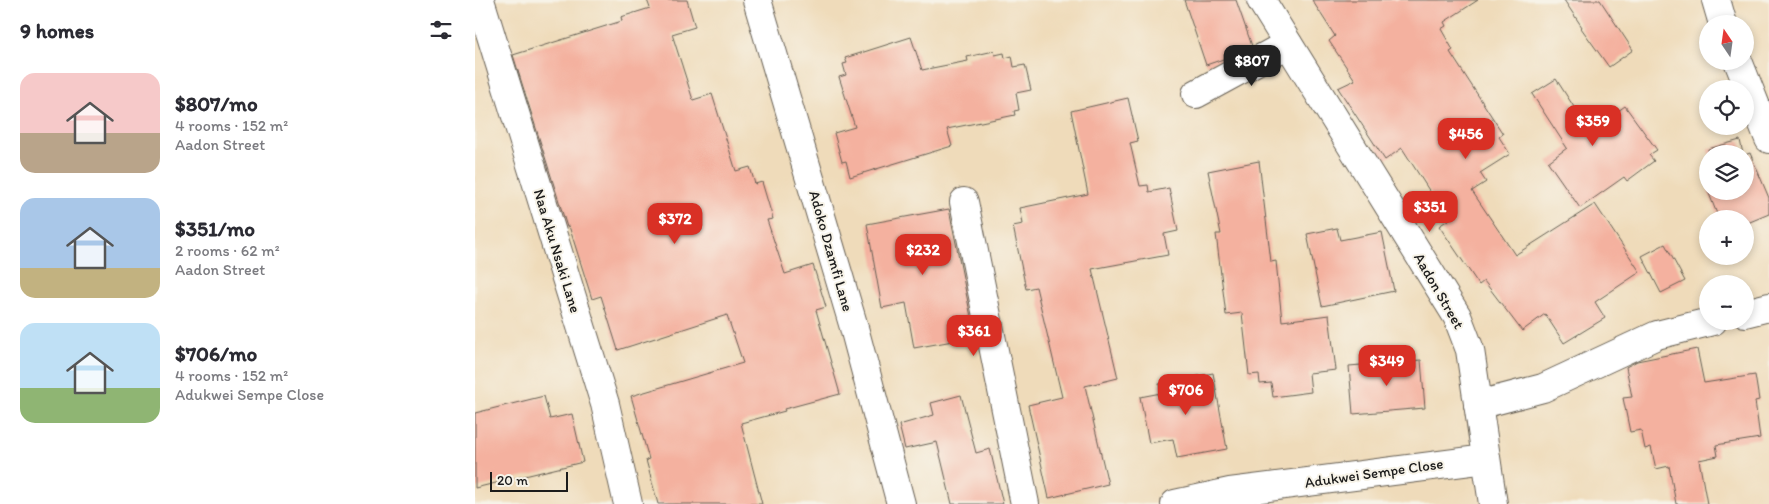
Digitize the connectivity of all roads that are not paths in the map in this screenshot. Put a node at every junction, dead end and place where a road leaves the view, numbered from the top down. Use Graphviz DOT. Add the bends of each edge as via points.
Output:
graph roads {
  1 [pos="480,0"];
  2 [pos="757,0"];
  3 [pos="1261,0"];
  4 [pos="1715,0"];
  5 [pos="1720,15"];
  6 [pos="1288,44"];
  7 [pos="1742,70"];
  8 [pos="1196,94"];
  9 [pos="1769,140"];
  10 [pos="964,202"];
  11 [pos="1769,307"];
  12 [pos="1754,311"];
  13 [pos="1699,325"];
  14 [pos="1478,405"];
  15 [pos="1485,459"];
  16 [pos="628,504"];
  17 [pos="901,504"];
  18 [pos="1025,504"];
  19 [pos="1175,504"];
  20 [pos="1493,504"];
  1 -- 16 [label="street, Naa Aku Nsaki Lane" via="605,404"];
  2 -- 17 [label="street, Adoko Dzamfi Lane" via="853,324"];
  3 -- 6 [label="street, Aadon Street"];
  4 -- 5 [label="street"];
  6 -- 8 [label="street"];
  6 -- 14 [label="street, Aadon Street" via="1457,316 1469,350"];
  7 -- 9 [label="street"];
  10 -- 18 [label="street"];
  11 -- 12 [label="street"];
  13 -- 14 [label="street" via="1657,336 1543,388"];
  14 -- 15 [label="street, Aadon Street"];
  15 -- 19 [label="street, Adukwei Sempe Close" via="1230,492"];
  15 -- 20 [label="street, Aadon Street"];
}
